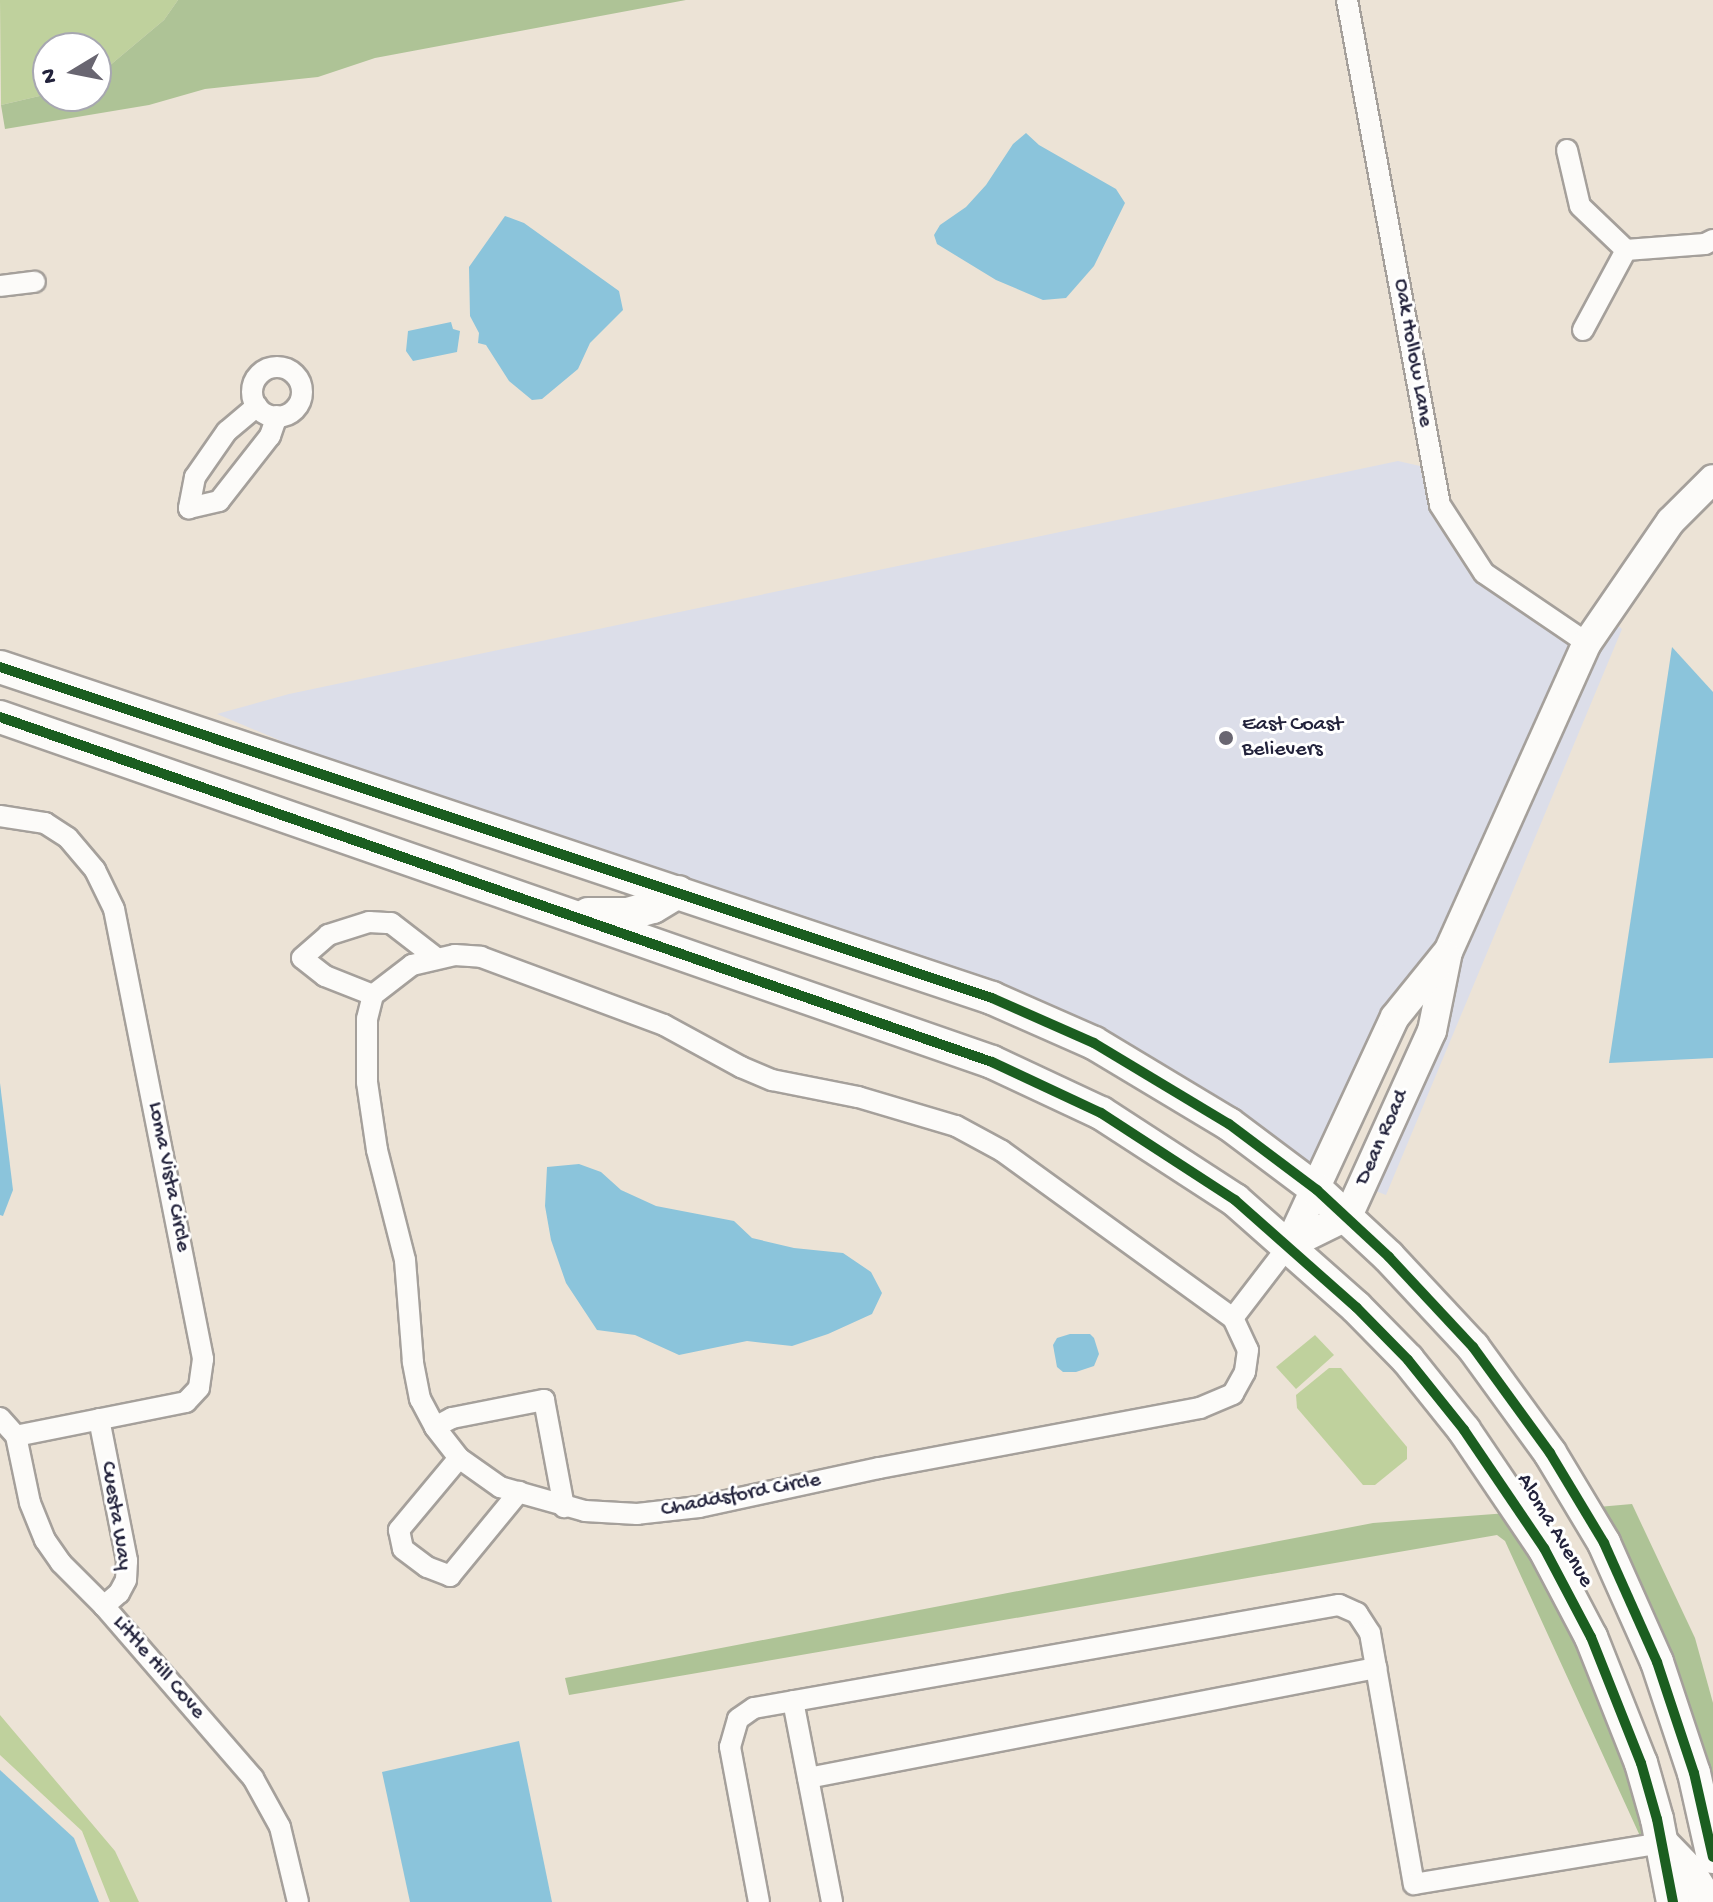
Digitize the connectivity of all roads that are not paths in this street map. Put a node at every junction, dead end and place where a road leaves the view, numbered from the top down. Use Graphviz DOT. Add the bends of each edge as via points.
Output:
graph roads {
  1 [pos="1347,0"];
  2 [pos="1567,150"];
  3 [pos="1713,240"];
  4 [pos="1626,250"];
  5 [pos="35,282"];
  6 [pos="0,286"];
  7 [pos="1583,330"];
  8 [pos="257,406"];
  9 [pos="277,416"];
  10 [pos="213,453"];
  11 [pos="239,475"];
  12 [pos="1713,479"];
  13 [pos="1587,643"];
  14 [pos="0,667"];
  15 [pos="0,717"];
  16 [pos="0,816"];
  17 [pos="678,892"];
  18 [pos="565,914"];
  19 [pos="1448,952"];
  20 [pos="435,957"];
  21 [pos="373,995"];
  22 [pos="1317,1190"];
  23 [pos="1348,1216"];
  24 [pos="1289,1245"];
  25 [pos="1233,1318"];
  26 [pos="0,1418"];
  27 [pos="99,1419"];
  28 [pos="435,1427"];
  29 [pos="16,1436"];
  30 [pos="459,1458"];
  31 [pos="519,1492"];
  32 [pos="564,1507"];
  33 [pos="104,1606"];
  34 [pos="1376,1668"];
  35 [pos="793,1701"];
  36 [pos="1641,1763"];
  37 [pos="808,1778"];
  38 [pos="1708,1813"];
  39 [pos="1662,1843"];
  40 [pos="1713,1854"];
  41 [pos="1416,1893"];
  42 [pos="298,1902"];
  43 [pos="759,1902"];
  44 [pos="832,1902"];
  45 [pos="1673,1902"];
  46 [pos="1708,1902"];
  1 -- 13 [label="street, Oak Hollow Lane" via="1440,505 1484,573"];
  2 -- 4 [label="street" via="1580,206"];
  3 -- 4 [label="street"];
  4 -- 7 [label="street"];
  5 -- 6 [label="street"];
  8 -- 9 [label="street"];
  8 -- 9 [label="street" via="253,389 259,375 270,368 289,370 299,381 301,399 292,411"];
  8 -- 10 [label="street" via="227,431"];
  9 -- 11 [label="street" via="270,436"];
  10 -- 11 [label="street"];
  10 -- 11 [label="street" via="195,477 189,508 219,501"];
  12 -- 13 [label="main road, Dean Road" via="1671,521"];
  13 -- 19 [label="main road, Dean Road"];
  14 -- 17 [label="main road, Aloma Avenue"];
  15 -- 18 [label="main road, Aloma Avenue"];
  16 -- 27 [label="street, Loma Vista Circle" via="45,823 68,838 95,870 114,909 203,1359 199,1388 186,1402"];
  17 -- 18 [label="main road" via="628,914"];
  17 -- 22 [label="main road, Aloma Avenue" via="943,980 1056,1025 1185,1095"];
  18 -- 24 [label="main road, Aloma Avenue" via="927,1037 1047,1086 1164,1152"];
  19 -- 22 [label="main road, Dean Road" via="1395,1017"];
  19 -- 23 [label="main road, Dean Road" via="1432,1031"];
  20 -- 21 [label="street" via="412,965"];
  20 -- 21 [label="street" via="391,923 369,922 328,935 302,958 325,976"];
  20 -- 25 [label="street" via="468,956 508,965 664,1025 772,1080 858,1097 956,1126 1002,1151"];
  21 -- 28 [label="street, Chaddsford Circle" via="367,1019 372,1117 405,1260 416,1386"];
  22 -- 23 [label="main road, Aloma Avenue"];
  22 -- 24 [label="main road, Dean Road"];
  23 -- 24 [label="main road"];
  23 -- 38 [label="main road, Aloma Avenue" via="1473,1347 1578,1496 1657,1662"];
  24 -- 25 [label="street"];
  24 -- 36 [label="main road, Aloma Avenue" via="1408,1360 1505,1486 1581,1616"];
  25 -- 32 [label="street, Chaddsford Circle" via="1248,1350 1245,1372 1233,1394 1200,1408 699,1507 616,1514"];
  26 -- 29 [label="street"];
  27 -- 29 [label="street, Loma Vista Circle"];
  27 -- 33 [label="street, Cuesta Way" via="127,1561 126,1580"];
  28 -- 30 [label="street, Chaddsford Circle"];
  28 -- 32 [label="street" via="452,1418 544,1400"];
  29 -- 33 [label="street, Little Hill Cove" via="30,1503 45,1540"];
  30 -- 31 [label="street, Chaddsford Circle" via="500,1487"];
  30 -- 31 [label="street" via="399,1530 403,1549 427,1567 450,1576"];
  31 -- 32 [label="street, Chaddsford Circle"];
  33 -- 42 [label="street, Little Hill Cove" via="253,1778 280,1827"];
  34 -- 35 [label="street" via="1370,1633 1357,1613 1339,1605"];
  34 -- 37 [label="street"];
  34 -- 41 [label="street"];
  35 -- 37 [label="street"];
  35 -- 43 [label="street" via="754,1708 738,1719 730,1747"];
  36 -- 39 [label="main road, Aloma Avenue"];
  36 -- 40 [label="main road" via="1678,1818"];
  37 -- 44 [label="street"];
  38 -- 40 [label="main road, Aloma Avenue"];
  39 -- 41 [label="street"];
  39 -- 45 [label="main road, Aloma Avenue"];
  39 -- 46 [label="main road"];
}
